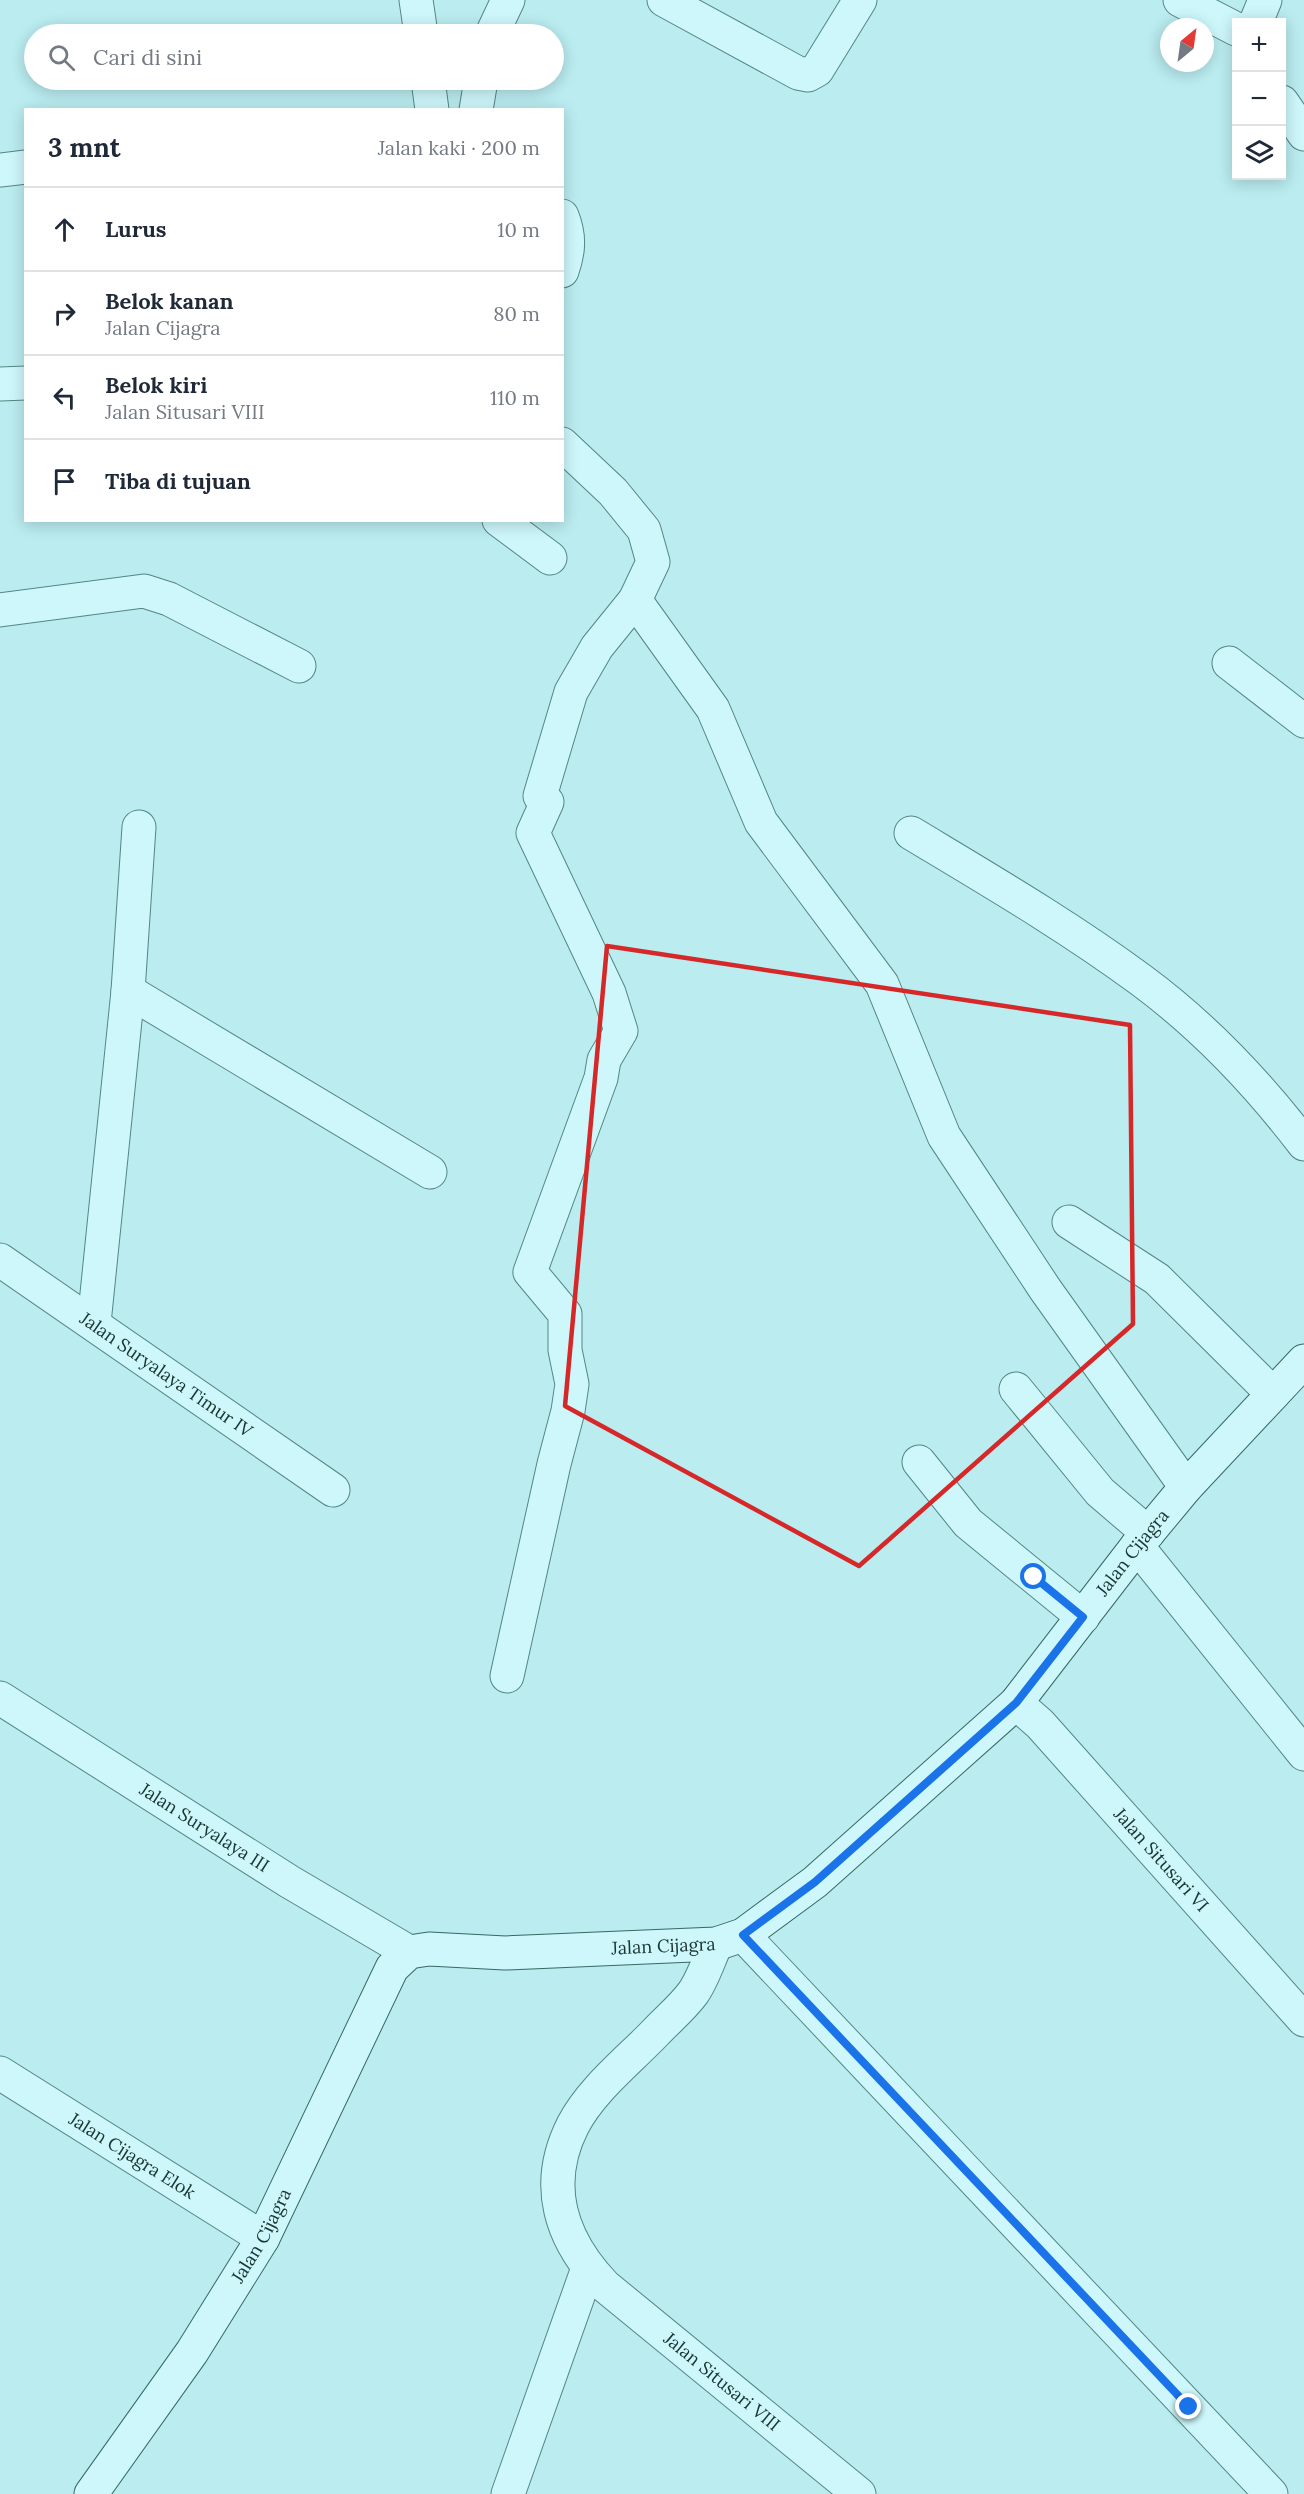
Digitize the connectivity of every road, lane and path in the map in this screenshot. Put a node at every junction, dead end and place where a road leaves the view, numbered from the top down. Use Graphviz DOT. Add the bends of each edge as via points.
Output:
graph roads {
  1 [pos="416,0"];
  2 [pos="508,0"];
  3 [pos="664,0"];
  4 [pos="860,0"];
  5 [pos="1180,0"];
  6 [pos="1265,0"];
  7 [pos="1258,18"];
  8 [pos="420,24"];
  9 [pos="497,24"];
  10 [pos="1232,27"];
  11 [pos="479,90"];
  12 [pos="476,108"];
  13 [pos="1286,109"];
  14 [pos="1304,134"];
  15 [pos="24,167"];
  16 [pos="0,170"];
  17 [pos="564,221"];
  18 [pos="564,265"];
  19 [pos="24,383"];
  20 [pos="0,384"];
  21 [pos="564,446"];
  22 [pos="502,522"];
  23 [pos="550,558"];
  24 [pos="635,600"];
  25 [pos="0,610"];
  26 [pos="1229,663"];
  27 [pos="299,666"];
  28 [pos="1304,721"];
  29 [pos="139,827"];
  30 [pos="911,833"];
  31 [pos="128,991"];
  32 [pos="1304,1144"];
  33 [pos="430,1172"];
  34 [pos="1069,1222"];
  35 [pos="0,1260"];
  36 [pos="94,1323"];
  37 [pos="1304,1361"];
  38 [pos="1016,1389"];
  39 [pos="1273,1394"];
  40 [pos="919,1462"];
  41 [pos="1186,1487"];
  42 [pos="333,1490"];
  43 [pos="1142,1540"];
  44 [pos="1083,1617"];
  45 [pos="507,1676"];
  46 [pos="0,1698"];
  47 [pos="1016,1703"];
  48 [pos="1303,1751"];
  49 [pos="729,1939"];
  50 [pos="409,1952"];
  51 [pos="1304,2020"];
  52 [pos="0,2073"];
  53 [pos="263,2238"];
  54 [pos="588,2268"];
  55 [pos="91,2494"];
  56 [pos="508,2494"];
  57 [pos="859,2494"];
  58 [pos="1271,2494"];
  1 -- 8 [label="street"];
  2 -- 9 [label="street"];
  3 -- 4 [label="street" via="808,75 817,70"];
  5 -- 10 [label="street"];
  6 -- 7 [label="street"];
  11 -- 12 [label="street"];
  13 -- 14 [label="street"];
  15 -- 16 [label="street"];
  17 -- 18 [label="street" via="569,232"];
  19 -- 20 [label="street"];
  21 -- 24 [label="street" via="613,492 644,530 654,562"];
  22 -- 23 [label="street"];
  24 -- 41 [label="street" via="713,709 760,822 882,984 944,1136 1045,1288"];
  24 -- 45 [label="street" via="597,647 571,692 540,796 547,802 533,833 609,993 621,1031 604,1060 601,1078 531,1272 565,1314 565,1350 572,1384"];
  25 -- 27 [label="street" via="144,591 169,599"];
  26 -- 28 [label="street"];
  29 -- 31 [label="street"];
  30 -- 32 [label="street" via="1035,908 1142,980 1190,1021 1264,1095"];
  31 -- 33 [label="street"];
  31 -- 36 [label="street"];
  34 -- 39 [label="street" via="1157,1279"];
  35 -- 36 [label="street, Jalan Suryalaya Timur IV"];
  36 -- 42 [label="street, Jalan Suryalaya Timur IV"];
  37 -- 39 [label="street, Jalan Cijagra"];
  38 -- 43 [label="street"];
  39 -- 41 [label="street, Jalan Cijagra"];
  40 -- 44 [label="street" via="968,1523"];
  41 -- 43 [label="street, Jalan Cijagra"];
  43 -- 44 [label="street, Jalan Cijagra"];
  43 -- 48 [label="street"];
  44 -- 47 [label="street, Jalan Cijagra"];
  46 -- 50 [label="street, Jalan Suryalaya III" via="290,1882"];
  47 -- 49 [label="street, Jalan Cijagra" via="815,1882"];
  47 -- 51 [label="street, Jalan Situsari VI" via="1040,1724"];
  49 -- 50 [label="street, Jalan Cijagra" via="505,1953 429,1949"];
  49 -- 54 [label="street, Jalan Situsari VIII" via="693,1993 594,2097 574,2124 562,2153 557,2183 559,2210 572,2243"];
  49 -- 58 [label="street"];
  50 -- 53 [label="street, Jalan Cijagra" via="392,1968"];
  52 -- 53 [label="street, Jalan Cijagra Elok"];
  53 -- 55 [label="street, Jalan Cijagra" via="192,2352"];
  54 -- 56 [label="street"];
  54 -- 57 [label="street, Jalan Situsari VIII"];
}
